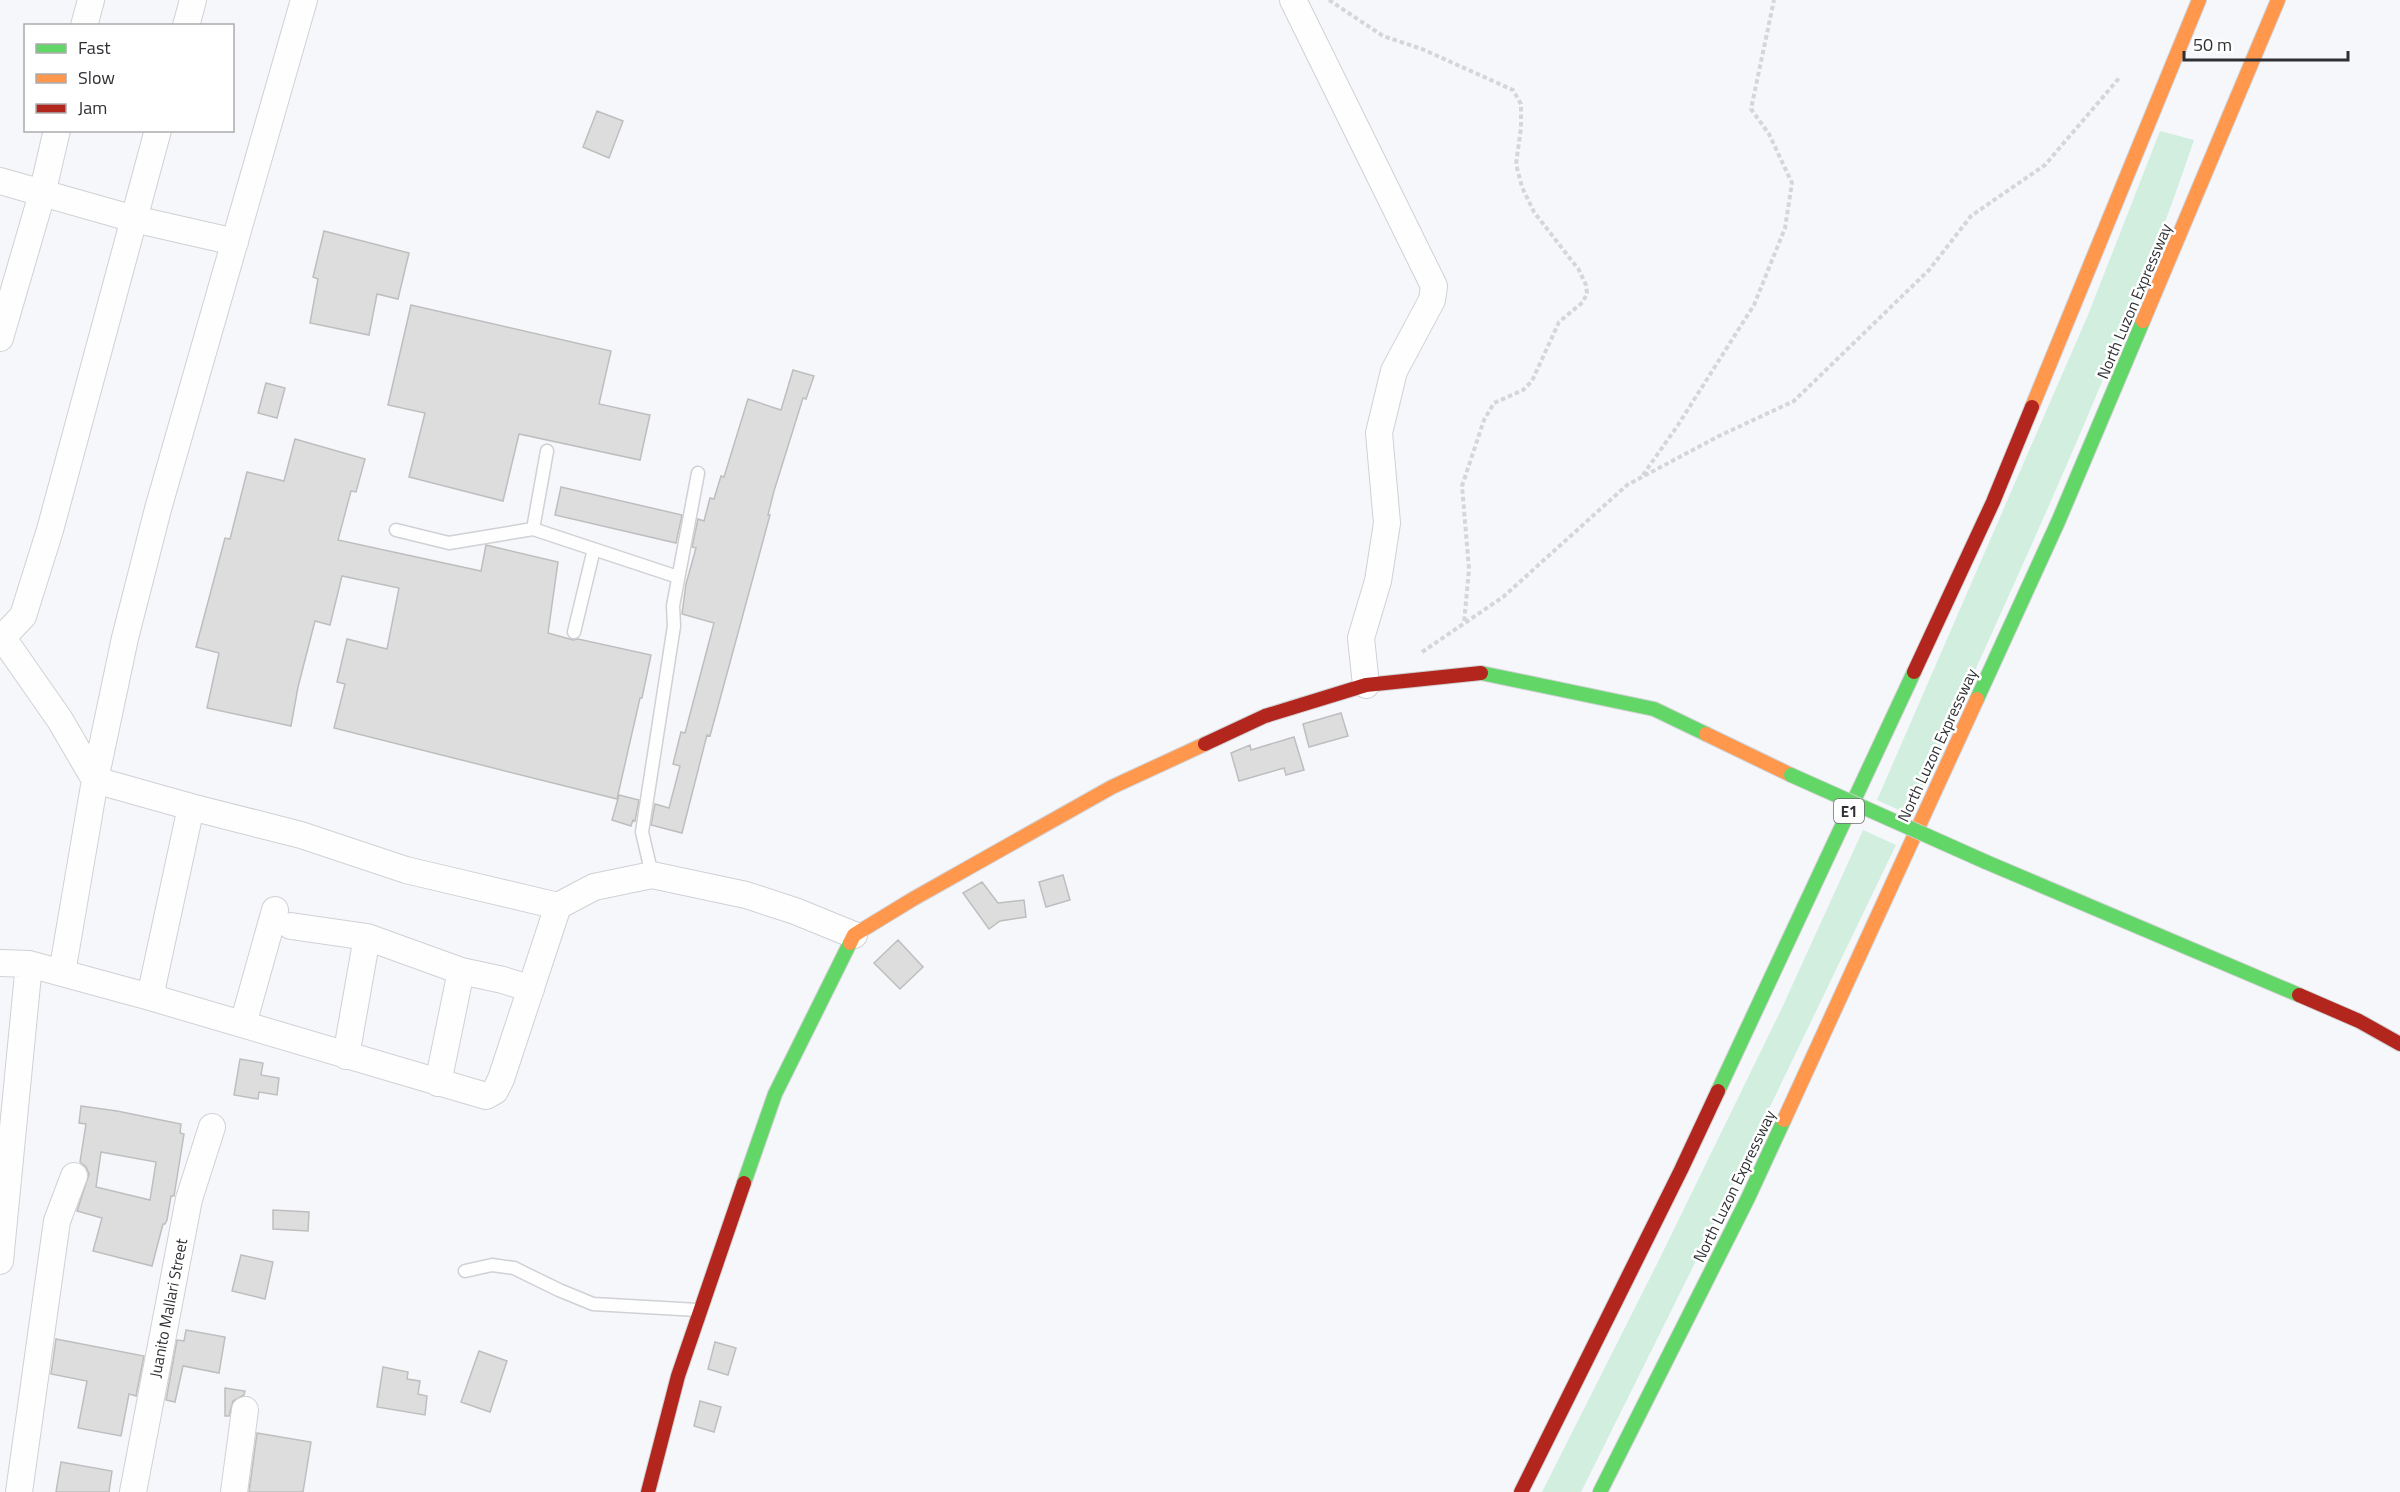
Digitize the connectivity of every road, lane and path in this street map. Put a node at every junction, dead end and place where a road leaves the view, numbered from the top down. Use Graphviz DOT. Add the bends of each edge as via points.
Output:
graph roads {
  1 [pos="91,0"];
  2 [pos="193,0"];
  3 [pos="304,0"];
  4 [pos="1293,0"];
  5 [pos="1329,0"];
  6 [pos="1774,0"];
  7 [pos="2199,0"];
  8 [pos="2278,0"];
  9 [pos="85,24"];
  10 [pos="187,24"];
  11 [pos="2120,77"];
  12 [pos="57,132"];
  13 [pos="157,132"];
  14 [pos="0,181"];
  15 [pos="42,194"];
  16 [pos="134,219"];
  17 [pos="235,242"];
  18 [pos="0,338"];
  19 [pos="547,451"];
  20 [pos="698,473"];
  21 [pos="1643,476"];
  22 [pos="533,529"];
  23 [pos="396,530"];
  24 [pos="594,549"];
  25 [pos="678,577"];
  26 [pos="1464,623"];
  27 [pos="574,632"];
  28 [pos="1,637"];
  29 [pos="1402,682"];
  30 [pos="1366,685"];
  31 [pos="95,780"];
  32 [pos="191,807"];
  33 [pos="652,875"];
  34 [pos="558,906"];
  35 [pos="854,935"];
  36 [pos="367,937"];
  37 [pos="0,963"];
  38 [pos="29,964"];
  39 [pos="461,971"];
  40 [pos="62,973"];
  41 [pos="531,989"];
  42 [pos="150,997"];
  43 [pos="243,1024"];
  44 [pos="2400,1044"];
  45 [pos="346,1056"];
  46 [pos="9,1063"];
  47 [pos="438,1083"];
  48 [pos="212,1127"];
  49 [pos="5,1154"];
  50 [pos="74,1176"];
  51 [pos="1,1253"];
  52 [pos="465,1271"];
  53 [pos="700,1310"];
  54 [pos="246,1410"];
  55 [pos="19,1492"];
  56 [pos="134,1492"];
  57 [pos="234,1492"];
  58 [pos="648,1492"];
  59 [pos="1521,1492"];
  60 [pos="1600,1492"];
  1 -- 9 [label="street"];
  2 -- 10 [label="street"];
  3 -- 17 [label="street"];
  4 -- 30 [label="street" via="1434,286 1432,300 1394,371 1379,433 1387,523 1378,581 1361,638"];
  5 -- 26 [label="path" via="1383,36 1513,90 1521,104 1516,164 1522,187 1534,212 1579,270 1586,285 1583,302 1559,322 1532,381 1523,390 1494,403 1484,420 1462,486 1469,568"];
  6 -- 21 [label="path" via="1751,109 1769,134 1792,183 1785,228 1754,304"];
  7 -- 59 [label="main road, E1" via="1993,501 1681,1170"];
  8 -- 60 [label="main road, North Luzon Expressway" via="2058,522 1748,1198"];
  11 -- 21 [label="path" via="2045,165 1971,216 1929,270 1794,401"];
  12 -- 15 [label="street"];
  13 -- 16 [label="street"];
  14 -- 15 [label="street"];
  15 -- 16 [label="street"];
  15 -- 18 [label="street"];
  16 -- 17 [label="street"];
  16 -- 28 [label="street" via="23,616"];
  17 -- 31 [label="street" via="155,520"];
  19 -- 22 [label="lane"];
  20 -- 25 [label="lane"];
  21 -- 26 [label="path" via="1627,485 1503,597"];
  22 -- 23 [label="lane" via="448,543"];
  22 -- 24 [label="lane"];
  24 -- 25 [label="lane"];
  24 -- 27 [label="lane"];
  25 -- 33 [label="lane" via="642,831"];
  26 -- 29 [label="path" via="1424,648"];
  28 -- 31 [label="street" via="60,720"];
  29 -- 30 [label="main road"];
  29 -- 44 [label="main road, bridge" via="1484,673 1654,709 1986,862 2359,1021"];
  30 -- 35 [label="main road" via="1265,716 1112,787"];
  31 -- 32 [label="street"];
  31 -- 40 [label="street"];
  32 -- 34 [label="street" via="301,835 406,870"];
  32 -- 42 [label="street"];
  33 -- 34 [label="street" via="594,887"];
  33 -- 35 [label="street" via="746,895"];
  34 -- 41 [label="street"];
  35 -- 53 [label="main road" via="775,1094"];
  36 -- 39 [label="street"];
  36 -- 43 [label="street" via="283,918"];
  36 -- 45 [label="street"];
  37 -- 38 [label="street"];
  38 -- 40 [label="street"];
  38 -- 46 [label="street"];
  39 -- 41 [label="street"];
  39 -- 47 [label="street"];
  40 -- 42 [label="street"];
  41 -- 47 [label="street" via="495,1091 486,1096"];
  42 -- 43 [label="street"];
  43 -- 45 [label="street"];
  45 -- 47 [label="street"];
  46 -- 49 [label="street"];
  48 -- 56 [label="street, Juanito Mallari Street" via="189,1199"];
  49 -- 51 [label="street"];
  50 -- 55 [label="street" via="57,1221"];
  52 -- 53 [label="lane" via="492,1265 514,1269 593,1304"];
  53 -- 58 [label="main road" via="678,1376"];
  54 -- 57 [label="street"];
}
